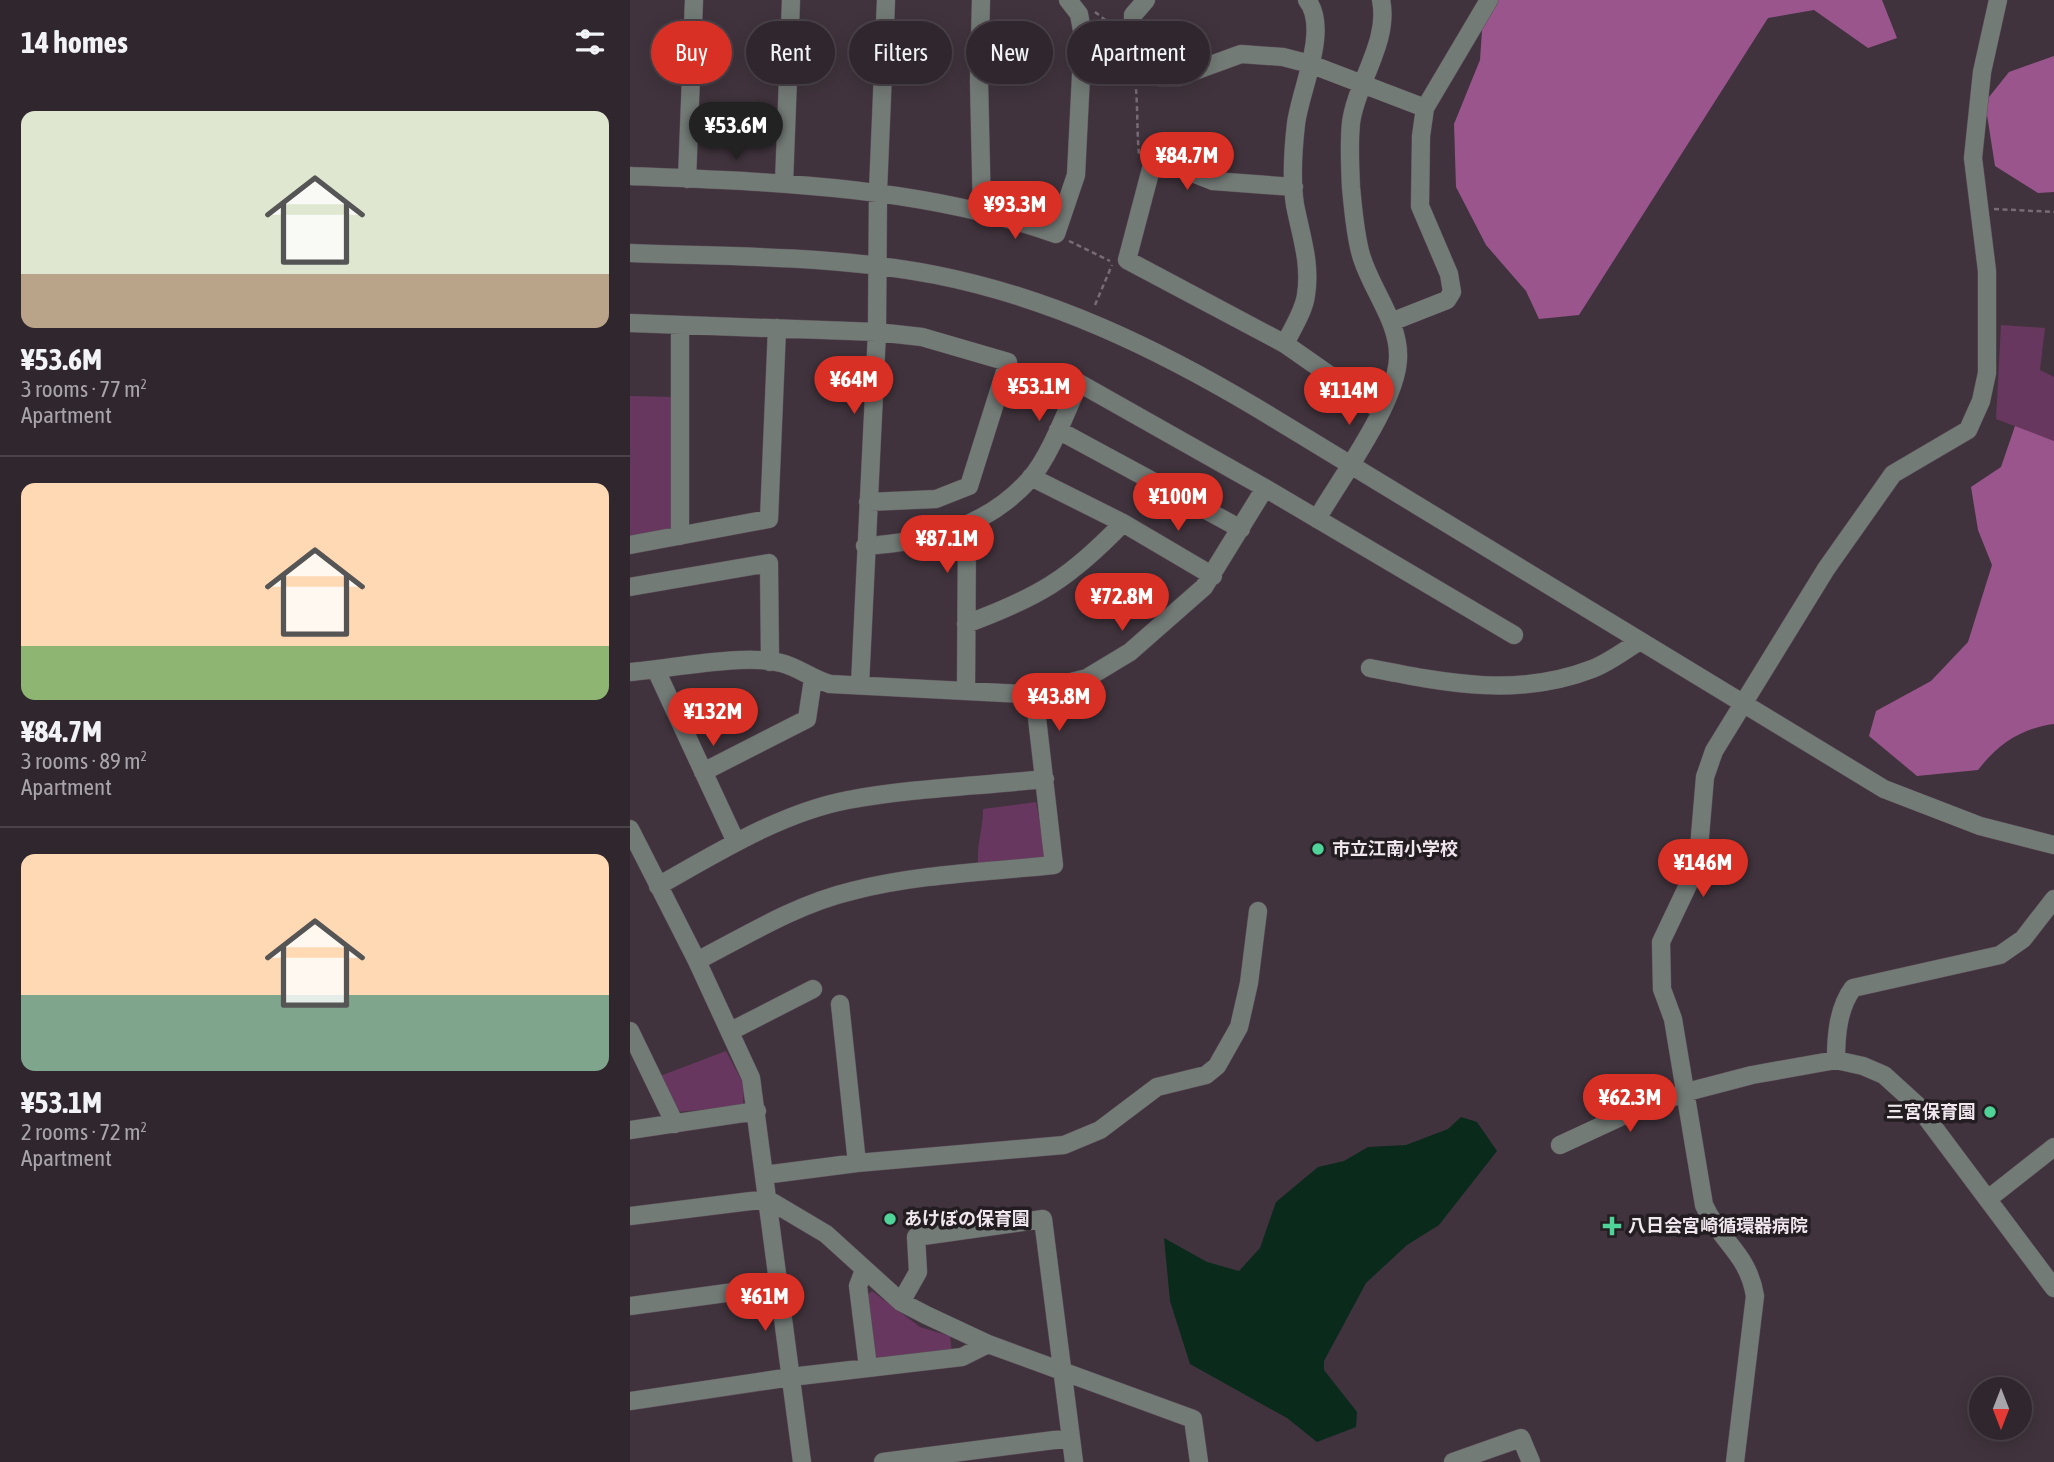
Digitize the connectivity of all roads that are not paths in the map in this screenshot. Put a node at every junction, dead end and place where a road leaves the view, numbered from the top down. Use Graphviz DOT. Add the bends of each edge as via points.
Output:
graph roads {
  1 [pos="694,0"];
  2 [pos="791,0"];
  3 [pos="886,0"];
  4 [pos="981,0"];
  5 [pos="1068,0"];
  6 [pos="1146,0"];
  7 [pos="1307,0"];
  8 [pos="1381,0"];
  9 [pos="1489,0"];
  10 [pos="1998,0"];
  11 [pos="1310,64"];
  12 [pos="1363,85"];
  13 [pos="1425,108"];
  14 [pos="630,176"];
  15 [pos="687,179"];
  16 [pos="784,183"];
  17 [pos="1294,187"];
  18 [pos="878,191"];
  19 [pos="982,214"];
  20 [pos="630,253"];
  21 [pos="879,266"];
  22 [pos="1391,322"];
  23 [pos="630,323"];
  24 [pos="680,325"];
  25 [pos="777,328"];
  26 [pos="877,332"];
  27 [pos="1285,344"];
  28 [pos="1381,411"];
  29 [pos="1058,430"];
  30 [pos="1350,463"];
  31 [pos="1031,477"];
  32 [pos="1265,488"];
  33 [pos="868,502"];
  34 [pos="1317,519"];
  35 [pos="1123,523"];
  36 [pos="967,526"];
  37 [pos="1241,529"];
  38 [pos="680,536"];
  39 [pos="630,545"];
  40 [pos="865,546"];
  41 [pos="1213,576"];
  42 [pos="630,587"];
  43 [pos="966,624"];
  44 [pos="1514,635"];
  45 [pos="1638,642"];
  46 [pos="770,662"];
  47 [pos="1370,668"];
  48 [pos="656,670"];
  49 [pos="630,672"];
  50 [pos="813,679"];
  51 [pos="860,685"];
  52 [pos="966,691"];
  53 [pos="1034,692"];
  54 [pos="1743,702"];
  55 [pos="703,772"];
  56 [pos="1045,779"];
  57 [pos="630,829"];
  58 [pos="736,842"];
  59 [pos="2054,845"];
  60 [pos="658,886"];
  61 [pos="2054,899"];
  62 [pos="1258,911"];
  63 [pos="697,961"];
  64 [pos="813,989"];
  65 [pos="840,1004"];
  66 [pos="630,1031"];
  67 [pos="730,1031"];
  68 [pos="1836,1060"];
  69 [pos="1687,1092"];
  70 [pos="757,1111"];
  71 [pos="675,1124"];
  72 [pos="630,1130"];
  73 [pos="1560,1145"];
  74 [pos="2052,1152"];
  75 [pos="857,1163"];
  76 [pos="764,1175"];
  77 [pos="766,1199"];
  78 [pos="1987,1199"];
  79 [pos="630,1216"];
  80 [pos="864,1270"];
  81 [pos="778,1286"];
  82 [pos="2054,1288"];
  83 [pos="901,1301"];
  84 [pos="630,1306"];
  85 [pos="988,1344"];
  86 [pos="868,1367"];
  87 [pos="1061,1369"];
  88 [pos="791,1377"];
  89 [pos="630,1401"];
  90 [pos="1070,1438"];
  91 [pos="802,1462"];
  92 [pos="883,1462"];
  93 [pos="1074,1462"];
  94 [pos="1199,1462"];
  95 [pos="1454,1462"];
  96 [pos="1531,1462"];
  97 [pos="1735,1462"];
  1 -- 15 [label="street"];
  2 -- 16 [label="street"];
  3 -- 18 [label="street"];
  4 -- 19 [label="street"];
  5 -- 19 [label="street" via="1079,14 1083,36 1077,161 1056,234"];
  6 -- 11 [label="street" via="1133,15 1133,30 1159,78 1178,77 1241,54"];
  7 -- 11 [label="street" via="1316,15"];
  8 -- 12 [label="street" via="1381,27"];
  9 -- 13 [label="street"];
  10 -- 54 [label="street" via="1982,72 1973,158 1987,271 1988,348 1976,416 1968,430 1893,474 1826,569"];
  11 -- 12 [label="street"];
  11 -- 17 [label="street" via="1296,121"];
  12 -- 13 [label="street"];
  12 -- 22 [label="street" via="1352,122 1351,186 1361,255"];
  13 -- 22 [label="street" via="1420,206 1452,292 1447,300"];
  14 -- 15 [label="street"];
  15 -- 16 [label="street"];
  16 -- 18 [label="street"];
  17 -- 27 [label="street" via="1308,256 1306,298"];
  17 -- 27 [label="street" via="1213,181 1172,164 1152,164 1127,260"];
  18 -- 19 [label="street"];
  18 -- 21 [label="street"];
  20 -- 21 [label="street" via="774,257"];
  21 -- 26 [label="street"];
  21 -- 30 [label="street" via="993,289 1090,320 1188,368"];
  22 -- 28 [label="street" via="1399,358 1394,384"];
  23 -- 24 [label="street"];
  24 -- 25 [label="street"];
  24 -- 38 [label="street"];
  25 -- 26 [label="street"];
  25 -- 38 [label="street" via="769,519"];
  26 -- 33 [label="street"];
  26 -- 33 [label="street" via="922,337 1008,362 969,486 936,499"];
  27 -- 28 [label="street"];
  28 -- 30 [label="street"];
  29 -- 31 [label="street"];
  29 -- 32 [label="street" via="1079,383"];
  29 -- 37 [label="street"];
  30 -- 34 [label="street"];
  30 -- 45 [label="street"];
  31 -- 35 [label="street"];
  31 -- 36 [label="street" via="1001,505"];
  32 -- 34 [label="street"];
  32 -- 37 [label="street"];
  33 -- 40 [label="street"];
  34 -- 44 [label="street"];
  35 -- 41 [label="street"];
  35 -- 43 [label="street" via="1085,563 1054,586"];
  36 -- 40 [label="street" via="932,538"];
  36 -- 43 [label="street"];
  37 -- 41 [label="street"];
  38 -- 39 [label="street"];
  40 -- 51 [label="street"];
  41 -- 53 [label="street" via="1112,665 1087,678"];
  42 -- 46 [label="street" via="769,563"];
  43 -- 52 [label="street"];
  45 -- 47 [label="street" via="1593,669 1532,685 1464,686"];
  45 -- 54 [label="street"];
  46 -- 48 [label="street"];
  46 -- 50 [label="street" via="780,662"];
  48 -- 49 [label="street"];
  48 -- 55 [label="street"];
  50 -- 51 [label="street"];
  50 -- 55 [label="street" via="807,719"];
  51 -- 52 [label="street"];
  52 -- 53 [label="street"];
  53 -- 56 [label="street"];
  54 -- 59 [label="street" via="1884,789 1980,825"];
  54 -- 69 [label="street" via="1714,751 1705,777 1699,848 1689,883 1661,942 1662,989"];
  55 -- 58 [label="street"];
  56 -- 58 [label="street" via="847,800 794,816"];
  56 -- 63 [label="street" via="1054,865 851,891 796,909"];
  57 -- 60 [label="street"];
  58 -- 60 [label="street"];
  60 -- 63 [label="street"];
  61 -- 68 [label="street" via="2023,939 2000,956 1853,988 1836,1037"];
  62 -- 75 [label="street" via="1244,1011 1217,1066 1206,1075 1157,1087 1101,1130 1064,1145"];
  63 -- 67 [label="street"];
  64 -- 67 [label="street"];
  65 -- 75 [label="street"];
  66 -- 71 [label="street"];
  67 -- 70 [label="street" via="751,1078"];
  68 -- 69 [label="street" via="1752,1074"];
  68 -- 78 [label="street" via="1884,1075 1902,1089"];
  69 -- 73 [label="street"];
  69 -- 97 [label="street" via="1704,1205 1714,1227 1751,1273 1755,1296"];
  70 -- 71 [label="street"];
  70 -- 76 [label="street"];
  71 -- 72 [label="street"];
  74 -- 78 [label="street"];
  75 -- 76 [label="street"];
  76 -- 77 [label="street"];
  77 -- 79 [label="street"];
  77 -- 80 [label="street" via="827,1234"];
  77 -- 81 [label="street"];
  78 -- 82 [label="street"];
  80 -- 83 [label="street"];
  80 -- 86 [label="street" via="859,1286"];
  81 -- 84 [label="street"];
  81 -- 88 [label="street"];
  83 -- 85 [label="street"];
  83 -- 87 [label="street" via="918,1272 916,1237 1043,1219"];
  85 -- 86 [label="street" via="962,1357"];
  85 -- 87 [label="street"];
  86 -- 88 [label="street"];
  87 -- 90 [label="street"];
  87 -- 94 [label="street" via="1193,1419"];
  88 -- 89 [label="street"];
  88 -- 91 [label="street"];
  90 -- 92 [label="street"];
  90 -- 93 [label="street"];
  95 -- 96 [label="street" via="1521,1438"];
}
